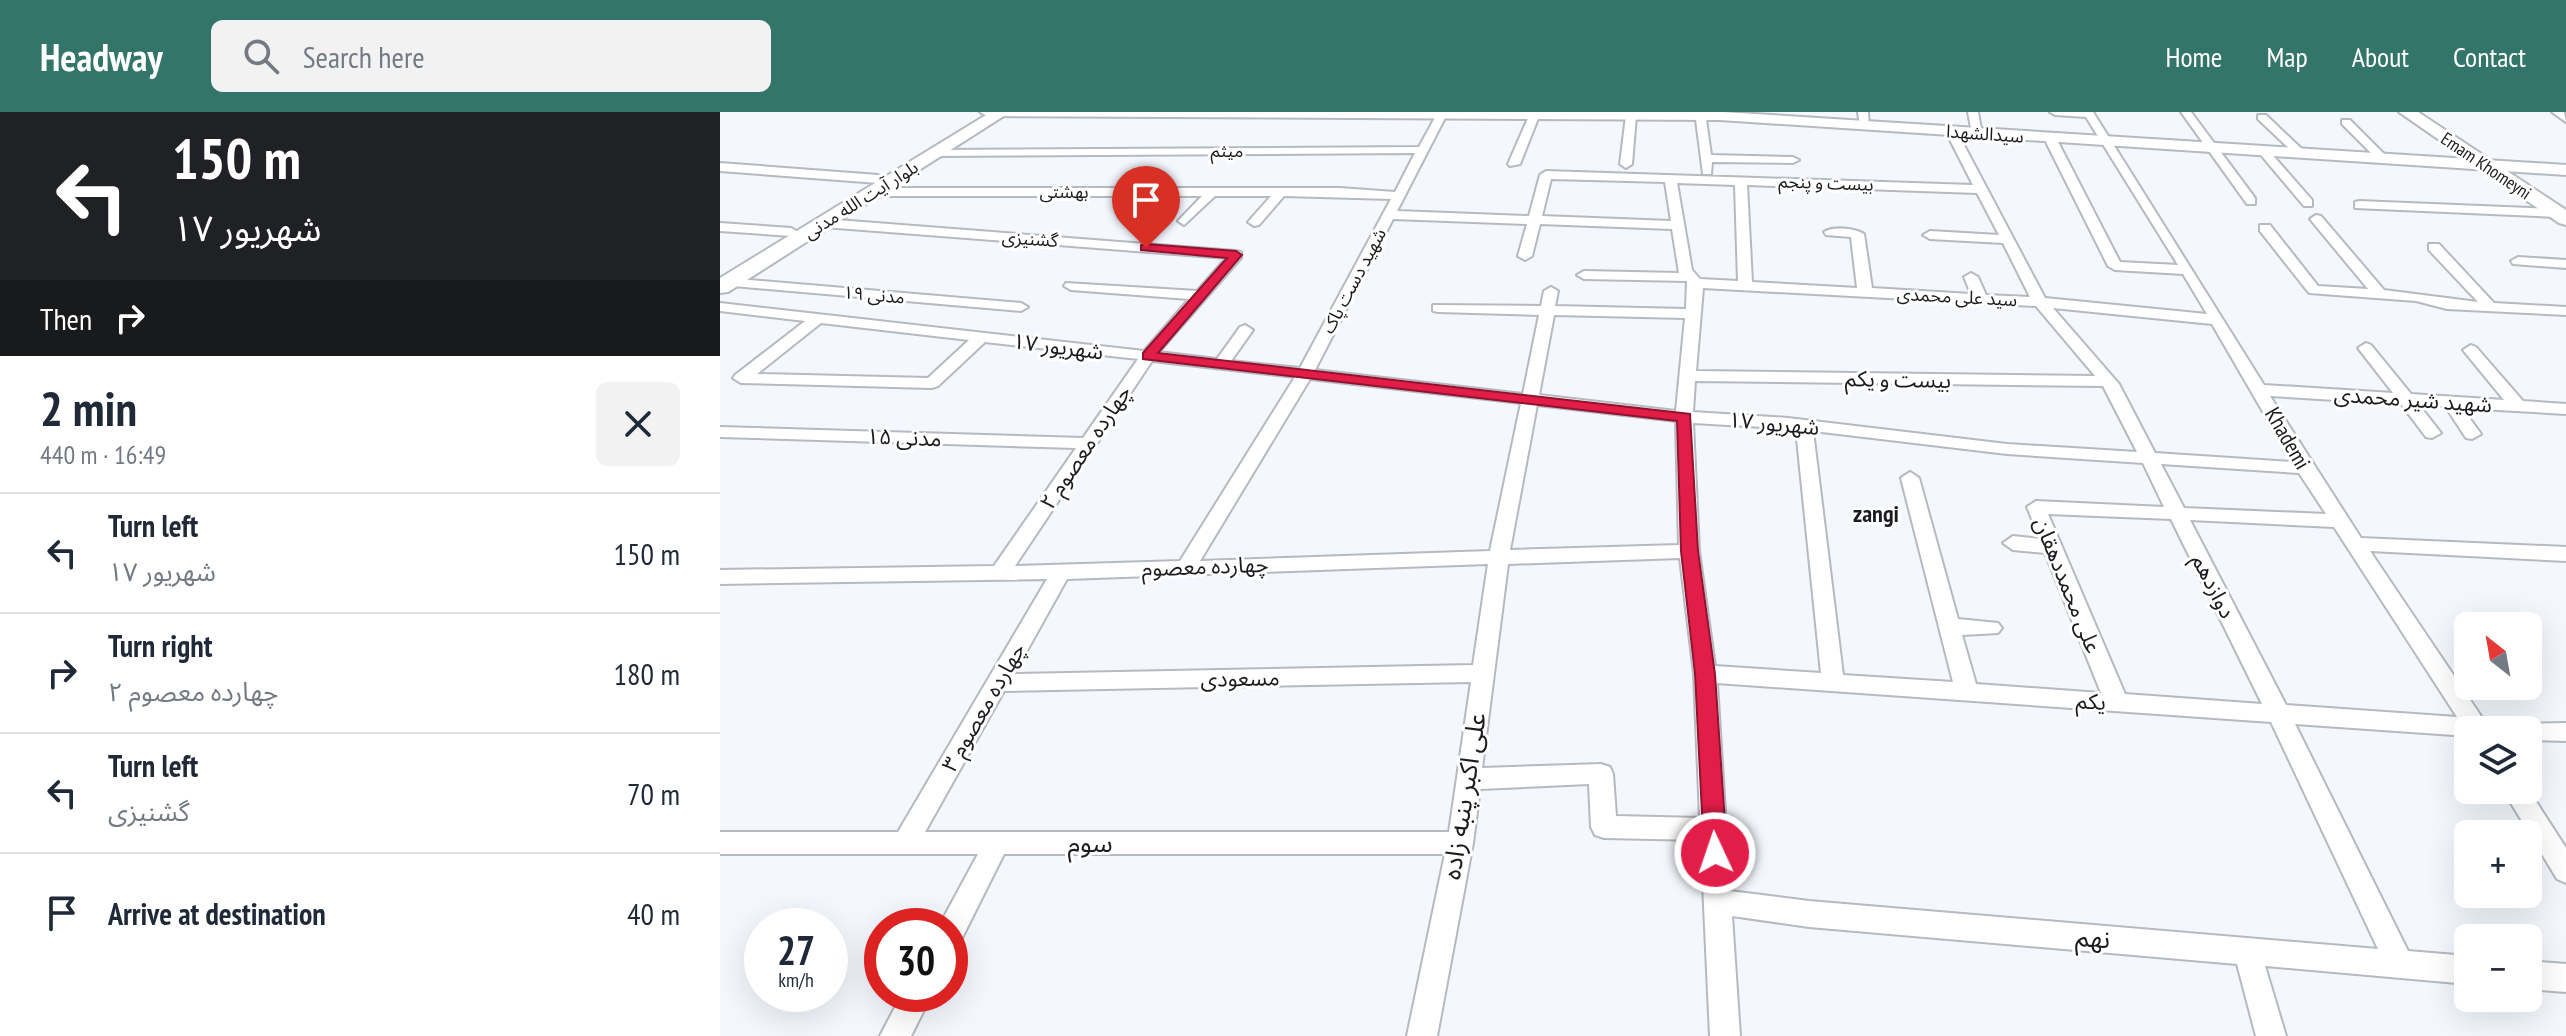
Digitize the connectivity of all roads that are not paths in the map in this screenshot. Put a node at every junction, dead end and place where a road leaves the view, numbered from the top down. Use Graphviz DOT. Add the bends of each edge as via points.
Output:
graph roads {
  1 [pos="986,112"];
  2 [pos="1002,112"];
  3 [pos="1973,112"];
  4 [pos="2055,112"];
  5 [pos="2186,112"];
  6 [pos="2407,112"];
  7 [pos="2557,112"];
  8 [pos="1159,113"];
  9 [pos="1248,113"];
  10 [pos="1364,113"];
  11 [pos="1442,113"];
  12 [pos="2088,113"];
  13 [pos="1566,114"];
  14 [pos="1700,114"];
  15 [pos="1534,116"];
  16 [pos="1631,116"];
  17 [pos="2262,117"];
  18 [pos="1864,119"];
  19 [pos="2566,119"];
  20 [pos="2346,122"];
  21 [pos="1952,132"];
  22 [pos="1978,133"];
  23 [pos="2050,138"];
  24 [pos="2105,142"];
  25 [pos="2212,149"];
  26 [pos="1423,150"];
  27 [pos="935,153"];
  28 [pos="2265,153"];
  29 [pos="2302,155"];
  30 [pos="1706,158"];
  31 [pos="1793,160"];
  32 [pos="2384,160"];
  33 [pos="1514,164"];
  34 [pos="1626,164"];
  35 [pos="720,167"];
  36 [pos="2487,167"];
  37 [pos="2565,171"];
  38 [pos="1670,177"];
  39 [pos="1708,178"];
  40 [pos="1741,180"];
  41 [pos="876,186"];
  42 [pos="1982,189"];
  43 [pos="1212,192"];
  44 [pos="1281,192"];
  45 [pos="1399,196"];
  46 [pos="2416,196"];
  47 [pos="2251,201"];
  48 [pos="2308,203"];
  49 [pos="2359,205"];
  50 [pos="2428,208"];
  51 [pos="1389,215"];
  52 [pos="2561,216"];
  53 [pos="2316,219"];
  54 [pos="1535,220"];
  55 [pos="1184,221"];
  56 [pos="1254,222"];
  57 [pos="824,223"];
  58 [pos="1675,225"];
  59 [pos="720,227"];
  60 [pos="2265,228"];
  61 [pos="791,232"];
  62 [pos="1831,232"];
  63 [pos="1930,235"];
  64 [pos="2008,239"];
  65 [pos="2434,247"];
  66 [pos="1236,255"];
  67 [pos="1525,256"];
  68 [pos="2518,261"];
  69 [pos="2566,264"];
  70 [pos="2188,270"];
  71 [pos="1584,275"];
  72 [pos="1971,277"];
  73 [pos="1693,280"];
  74 [pos="722,281"];
  75 [pos="1071,286"];
  76 [pos="1745,286"];
  77 [pos="1551,291"];
  78 [pos="1865,292"];
  79 [pos="2379,294"];
  80 [pos="1200,296"];
  81 [pos="1980,298"];
  82 [pos="2040,302"];
  83 [pos="720,307"];
  84 [pos="1021,307"];
  85 [pos="2490,307"];
  86 [pos="1438,308"];
  87 [pos="1547,311"];
  88 [pos="2566,311"];
  89 [pos="1693,314"];
  90 [pos="818,318"];
  91 [pos="2218,320"];
  92 [pos="1245,330"];
  93 [pos="981,337"];
  94 [pos="2366,348"];
  95 [pos="2471,350"];
  96 [pos="1148,356"];
  97 [pos="1221,364"];
  98 [pos="1305,374"];
  99 [pos="1688,376"];
  100 [pos="2108,381"];
  101 [pos="2259,390"];
  102 [pos="2406,397"];
  103 [pos="1527,400"];
  104 [pos="2449,400"];
  105 [pos="2517,405"];
  106 [pos="2566,409"];
  107 [pos="1684,417"];
  108 [pos="1804,425"];
  109 [pos="720,432"];
  110 [pos="2432,433"];
  111 [pos="2472,434"];
  112 [pos="1088,443"];
  113 [pos="2149,458"];
  114 [pos="2305,468"];
  115 [pos="1910,478"];
  116 [pos="2176,513"];
  117 [pos="2340,521"];
  118 [pos="2013,543"];
  119 [pos="2355,544"];
  120 [pos="2053,547"];
  121 [pos="1689,551"];
  122 [pos="2566,554"];
  123 [pos="1499,555"];
  124 [pos="1186,567"];
  125 [pos="1002,570"];
  126 [pos="1061,572"];
  127 [pos="720,577"];
  128 [pos="1950,627"];
  129 [pos="1991,628"];
  130 [pos="1482,673"];
  131 [pos="1705,674"];
  132 [pos="997,683"];
  133 [pos="1833,683"];
  134 [pos="1967,692"];
  135 [pos="2117,703"];
  136 [pos="2279,714"];
  137 [pos="2468,716"];
  138 [pos="2454,727"];
  139 [pos="2542,731"];
  140 [pos="2566,732"];
  141 [pos="1468,779"];
  142 [pos="2524,804"];
  143 [pos="1714,829"];
  144 [pos="720,843"];
  145 [pos="905,843"];
  146 [pos="997,843"];
  147 [pos="1460,843"];
  148 [pos="2566,871"];
  149 [pos="1718,902"];
  150 [pos="963,908"];
  151 [pos="2247,951"];
  152 [pos="2400,964"];
  153 [pos="2454,969"];
  154 [pos="2542,976"];
  155 [pos="2566,978"];
  156 [pos="908,1012"];
  157 [pos="895,1036"];
  158 [pos="1422,1036"];
  159 [pos="1725,1036"];
  160 [pos="2271,1036"];
  1 -- 2 [label="street, سیدالشهدا"];
  1 -- 41 [label="main road, بلوار آیت الله مدنی"];
  2 -- 8 [label="street, سیدالشهدا"];
  2 -- 27 [label="main road, بلوار آیت الله مدنی"];
  3 -- 22 [label="street"];
  4 -- 12 [label="street"];
  5 -- 25 [label="street"];
  6 -- 36 [label="main road, Emam Khomeyni"];
  7 -- 19 [label="street"];
  8 -- 9 [label="street, سیدالشهدا"];
  9 -- 10 [label="street, سیدالشهدا"];
  10 -- 11 [label="street, سیدالشهدا"];
  11 -- 15 [label="street, سیدالشهدا"];
  11 -- 26 [label="street, شهید دست پاک"];
  12 -- 24 [label="street, Khademi"];
  13 -- 15 [label="street, سیدالشهدا"];
  13 -- 16 [label="street, سیدالشهدا"];
  14 -- 16 [label="street, سیدالشهدا"];
  14 -- 18 [label="street, سیدالشهدا"];
  14 -- 30 [label="street"];
  15 -- 33 [label="street"];
  16 -- 34 [label="street"];
  17 -- 29 [label="street"];
  18 -- 21 [label="street, سیدالشهدا"];
  20 -- 32 [label="street"];
  21 -- 22 [label="street, سیدالشهدا"];
  21 -- 42 [label="street, دوازدهم"];
  22 -- 23 [label="street, سیدالشهدا"];
  23 -- 24 [label="street, سیدالشهدا"];
  23 -- 70 [label="street" via="2115,266"];
  24 -- 25 [label="street, سیدالشهدا"];
  24 -- 70 [label="street, Khademi"];
  25 -- 28 [label="street, سیدالشهدا"];
  25 -- 47 [label="street"];
  26 -- 27 [label="street, میثم"];
  26 -- 45 [label="street, شهید دست پاک"];
  27 -- 41 [label="main road, بلوار آیت الله مدنی"];
  28 -- 29 [label="street, سیدالشهدا"];
  28 -- 48 [label="street"];
  29 -- 32 [label="street, سیدالشهدا"];
  30 -- 31 [label="street"];
  30 -- 39 [label="street"];
  32 -- 36 [label="street, سیدالشهدا"];
  35 -- 41 [label="street, بهشتی"];
  36 -- 37 [label="street, سیدالشهدا"];
  36 -- 52 [label="main road, Emam Khomeyni"];
  38 -- 39 [label="street, بیست و پنجم"];
  38 -- 54 [label="street, بیست و پنجم" via="1546,175"];
  38 -- 58 [label="street"];
  39 -- 40 [label="street, بیست و پنجم"];
  40 -- 42 [label="street, بیست و پنجم"];
  40 -- 76 [label="street"];
  41 -- 43 [label="street, بهشتی"];
  41 -- 57 [label="main road, بلوار آیت الله مدنی"];
  41 -- 61 [label="main road, بلوار آیت الله مدنی"];
  42 -- 64 [label="street, دوازدهم"];
  43 -- 44 [label="street, بهشتی"];
  43 -- 55 [label="street"];
  44 -- 45 [label="street, بهشتی"];
  44 -- 56 [label="street"];
  45 -- 51 [label="street, شهید دست پاک"];
  46 -- 50 [label="street"];
  49 -- 50 [label="street"];
  50 -- 52 [label="street"];
  51 -- 54 [label="street"];
  51 -- 98 [label="street, شهید دست پاک"];
  53 -- 79 [label="street"];
  54 -- 58 [label="street"];
  54 -- 67 [label="street"];
  57 -- 66 [label="street, گشنیزی"];
  57 -- 74 [label="main road, بلوار آیت الله مدنی"];
  58 -- 73 [label="street" via="1685,271"];
  59 -- 61 [label="street"];
  60 -- 79 [label="street" via="2314,290"];
  61 -- 74 [label="main road, بلوار آیت الله مدنی"];
  62 -- 78 [label="street" via="1857,234"];
  63 -- 64 [label="street"];
  64 -- 82 [label="street, دوازدهم"];
  65 -- 85 [label="street"];
  66 -- 80 [label="street, چهارده معصوم ۲"];
  68 -- 69 [label="street"];
  70 -- 91 [label="street, Khademi"];
  71 -- 73 [label="street, سید علی محمدی"];
  72 -- 81 [label="street"];
  73 -- 76 [label="street, سید علی محمدی"];
  73 -- 89 [label="street"];
  74 -- 84 [label="street, مدنی ۱۹"];
  75 -- 80 [label="street"];
  76 -- 78 [label="street, سید علی محمدی"];
  77 -- 87 [label="street, علی اکبر پنبه زاده"];
  78 -- 81 [label="street, سید علی محمدی"];
  79 -- 85 [label="street"];
  80 -- 96 [label="street, چهارده معصوم ۲"];
  81 -- 82 [label="street, سید علی محمدی"];
  82 -- 91 [label="street, سید علی محمدی"];
  82 -- 100 [label="street, دوازدهم"];
  83 -- 90 [label="street, ۱۷ شهریور"];
  85 -- 88 [label="street"];
  86 -- 87 [label="street"];
  87 -- 89 [label="street"];
  87 -- 103 [label="street, علی اکبر پنبه زاده"];
  89 -- 99 [label="street"];
  90 -- 93 [label="street, ۱۷ شهریور"];
  90 -- 93 [label="street" via="741,378 932,383"];
  91 -- 101 [label="street, Khademi"];
  92 -- 97 [label="street"];
  93 -- 96 [label="street, ۱۷ شهریور"];
  94 -- 102 [label="street"];
  95 -- 105 [label="street"];
  96 -- 97 [label="street, ۱۷ شهریور"];
  96 -- 112 [label="street, چهارده معصوم ۲"];
  97 -- 98 [label="street, ۱۷ شهریور"];
  98 -- 103 [label="street, ۱۷ شهریور"];
  98 -- 124 [label="street, شهید دست پاک"];
  99 -- 100 [label="street, بیست و یکم"];
  99 -- 107 [label="street"];
  100 -- 113 [label="street, دوازدهم"];
  101 -- 102 [label="street, شهید شیر محمدی"];
  101 -- 114 [label="street, Khademi"];
  102 -- 104 [label="street, شهید شیر محمدی"];
  102 -- 110 [label="street"];
  103 -- 107 [label="street, ۱۷ شهریور"];
  103 -- 123 [label="street, علی اکبر پنبه زاده"];
  104 -- 105 [label="street, شهید شیر محمدی"];
  104 -- 111 [label="street"];
  105 -- 106 [label="street, شهید شیر محمدی"];
  107 -- 108 [label="street, ۱۷ شهریور"];
  107 -- 121 [label="street"];
  108 -- 113 [label="street, ۱۷ شهریور" via="2007,449"];
  108 -- 133 [label="street"];
  109 -- 112 [label="street, مدنی ۱۵"];
  112 -- 125 [label="street, چهارده معصوم ۲"];
  113 -- 114 [label="street, ۱۷ شهریور"];
  113 -- 116 [label="street, دوازدهم"];
  114 -- 117 [label="street, Khademi"];
  115 -- 128 [label="street"];
  116 -- 117 [label="street"];
  116 -- 120 [label="street, علی محمددهقان" via="2036,507"];
  116 -- 136 [label="street, دوازدهم"];
  117 -- 119 [label="street, Khademi"];
  118 -- 120 [label="street"];
  119 -- 122 [label="street"];
  119 -- 137 [label="street, Khademi"];
  120 -- 135 [label="street, علی محمددهقان"];
  121 -- 123 [label="street, چهارده معصوم"];
  121 -- 131 [label="street"];
  123 -- 124 [label="street, چهارده معصوم"];
  123 -- 130 [label="street, علی اکبر پنبه زاده"];
  124 -- 126 [label="street, چهارده معصوم"];
  125 -- 126 [label="street, چهارده معصوم"];
  125 -- 127 [label="street, چهارده معصوم"];
  126 -- 132 [label="street, چهارده معصوم ۳"];
  128 -- 129 [label="street"];
  128 -- 134 [label="street"];
  130 -- 132 [label="street, مسعودی"];
  130 -- 141 [label="street, علی اکبر پنبه زاده"];
  131 -- 133 [label="street, یکم"];
  131 -- 143 [label="street"];
  132 -- 145 [label="street, چهارده معصوم ۳"];
  133 -- 134 [label="street, یکم"];
  134 -- 135 [label="street, یکم"];
  135 -- 136 [label="street, یکم"];
  136 -- 138 [label="street, یکم"];
  136 -- 152 [label="street, دوازدهم"];
  139 -- 140 [label="street"];
  141 -- 143 [label="street" via="1601,774 1604,827"];
  141 -- 147 [label="street, علی اکبر پنبه زاده"];
  142 -- 148 [label="street"];
  143 -- 149 [label="street"];
  144 -- 145 [label="street, سوم"];
  145 -- 146 [label="street, سوم"];
  146 -- 147 [label="street, سوم"];
  146 -- 150 [label="street"];
  147 -- 158 [label="street, علی اکبر پنبه زاده"];
  149 -- 151 [label="street, نهم"];
  149 -- 159 [label="street"];
  151 -- 152 [label="street, نهم"];
  151 -- 160 [label="street"];
  152 -- 153 [label="street, نهم"];
  154 -- 155 [label="street"];
  156 -- 157 [label="street"];
}
